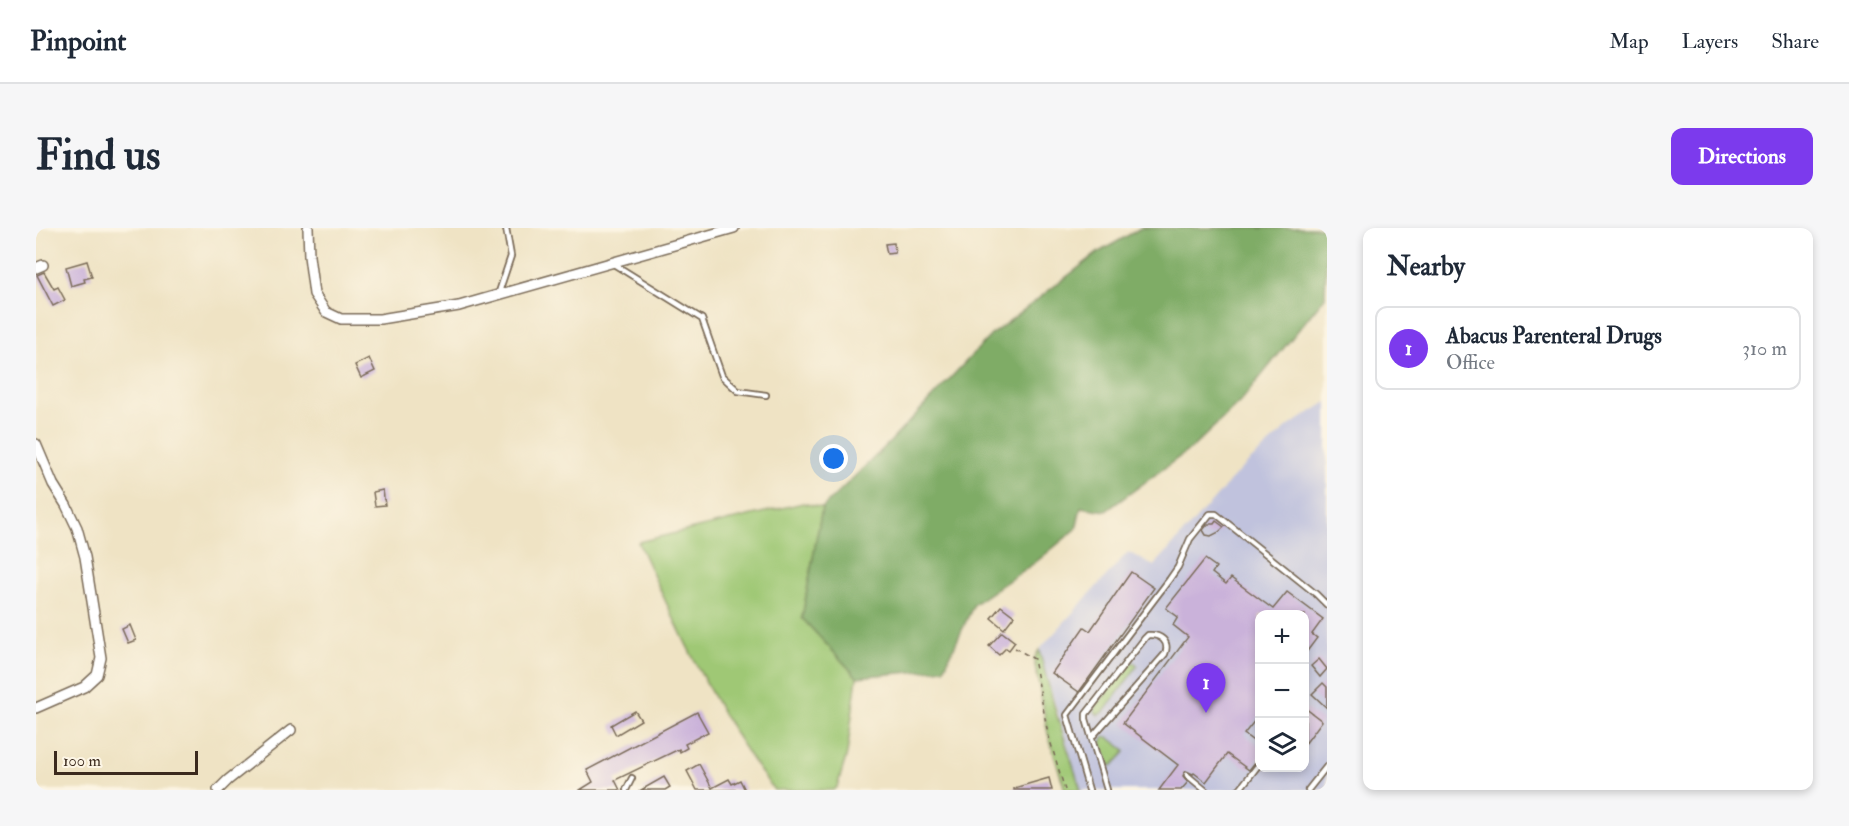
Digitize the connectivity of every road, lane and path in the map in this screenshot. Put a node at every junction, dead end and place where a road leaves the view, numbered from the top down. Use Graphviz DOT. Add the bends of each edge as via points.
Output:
graph roads {
  1 [pos="308,228"];
  2 [pos="506,228"];
  3 [pos="734,228"];
  4 [pos="612,263"];
  5 [pos="498,295"];
  6 [pos="766,395"];
  7 [pos="36,444"];
  8 [pos="1327,605"];
  9 [pos="1015,648"];
  10 [pos="36,708"];
  11 [pos="291,730"];
  12 [pos="1092,737"];
  13 [pos="1327,766"];
  14 [pos="1255,769"];
  15 [pos="1187,775"];
  16 [pos="632,778"];
  17 [pos="218,790"];
  18 [pos="626,790"];
  19 [pos="1065,790"];
  20 [pos="1089,790"];
  21 [pos="1107,790"];
  22 [pos="1205,790"];
  23 [pos="1239,790"];
  24 [pos="1308,790"];
  1 -- 5 [label="street" via="314,294 326,312 341,319 380,319 459,306"];
  2 -- 5 [label="lane" via="511,256"];
  3 -- 4 [label="street"];
  4 -- 5 [label="street"];
  4 -- 6 [label="lane" via="702,319 722,376 738,391"];
  7 -- 10 [label="street" via="52,484 77,528 101,658 97,675 84,687"];
  8 -- 20 [label="lane" via="1216,514 1210,514 1190,539 1169,580 1067,715"];
  9 -- 19 [label="path" via="1034,659 1048,734"];
  11 -- 17 [label="street"];
  12 -- 12 [label="lane" via="1086,714 1144,638 1148,634 1158,635 1166,642 1165,654"];
  12 -- 21 [label="lane"];
  13 -- 24 [label="lane"];
  14 -- 23 [label="lane"];
  15 -- 22 [label="lane"];
  16 -- 18 [label="lane"];
}
